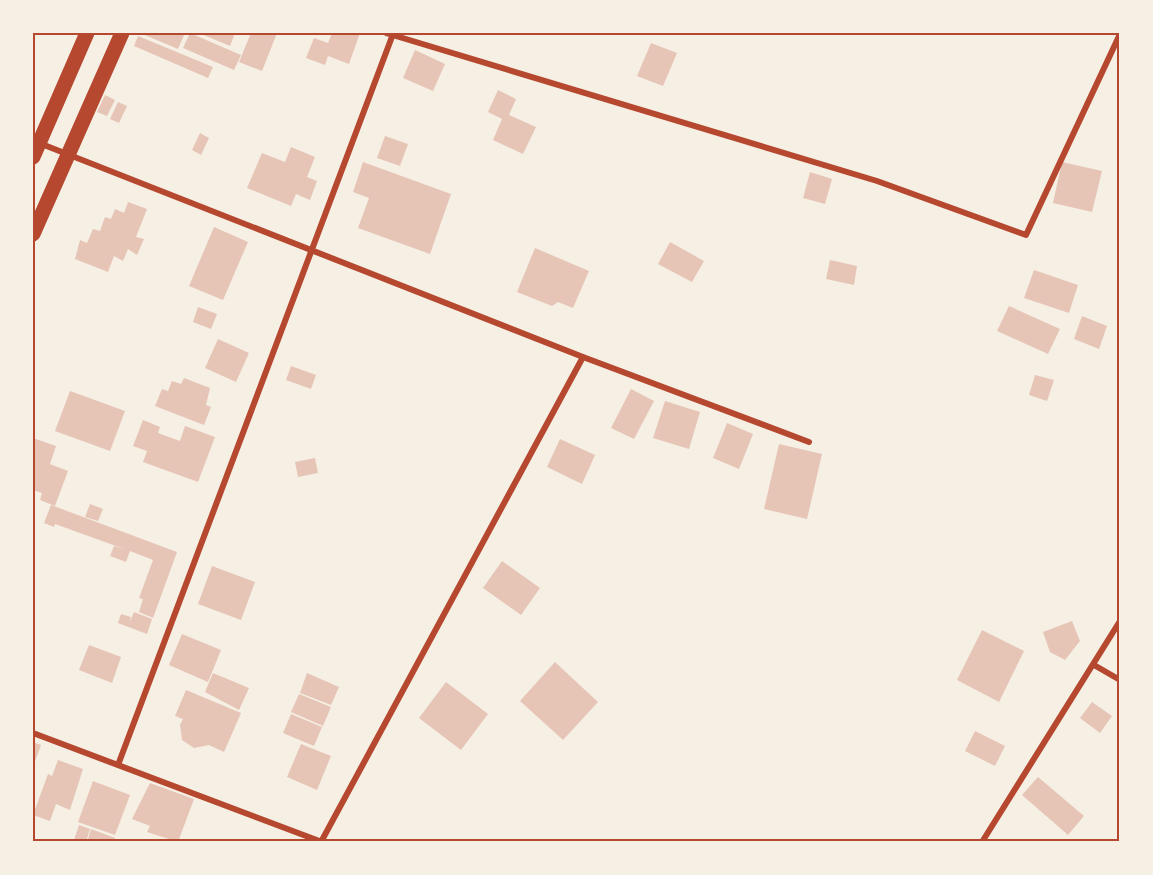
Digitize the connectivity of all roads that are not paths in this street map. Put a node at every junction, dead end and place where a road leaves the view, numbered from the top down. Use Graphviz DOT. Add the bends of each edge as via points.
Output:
graph roads {
  1 [pos="87,33"];
  2 [pos="122,33"];
  3 [pos="390,34"];
  4 [pos="1120,34"];
  5 [pos="35,146"];
  6 [pos="68,156"];
  7 [pos="33,234"];
  8 [pos="314,249"];
  9 [pos="583,357"];
  10 [pos="809,442"];
  11 [pos="1120,621"];
  12 [pos="1094,665"];
  13 [pos="1120,680"];
  14 [pos="33,733"];
  15 [pos="118,765"];
  16 [pos="322,842"];
  17 [pos="982,842"];
  1 -- 5 [label="main road"];
  2 -- 6 [label="main road"];
  3 -- 4 [label="street" via="877,181 1026,235"];
  3 -- 8 [label="street"];
  5 -- 6 [label="street"];
  6 -- 7 [label="main road"];
  6 -- 8 [label="street"];
  8 -- 9 [label="street"];
  8 -- 15 [label="street"];
  9 -- 10 [label="street"];
  9 -- 16 [label="street"];
  11 -- 12 [label="street"];
  12 -- 13 [label="street"];
  12 -- 17 [label="street"];
  14 -- 15 [label="street"];
  15 -- 16 [label="street"];
}
